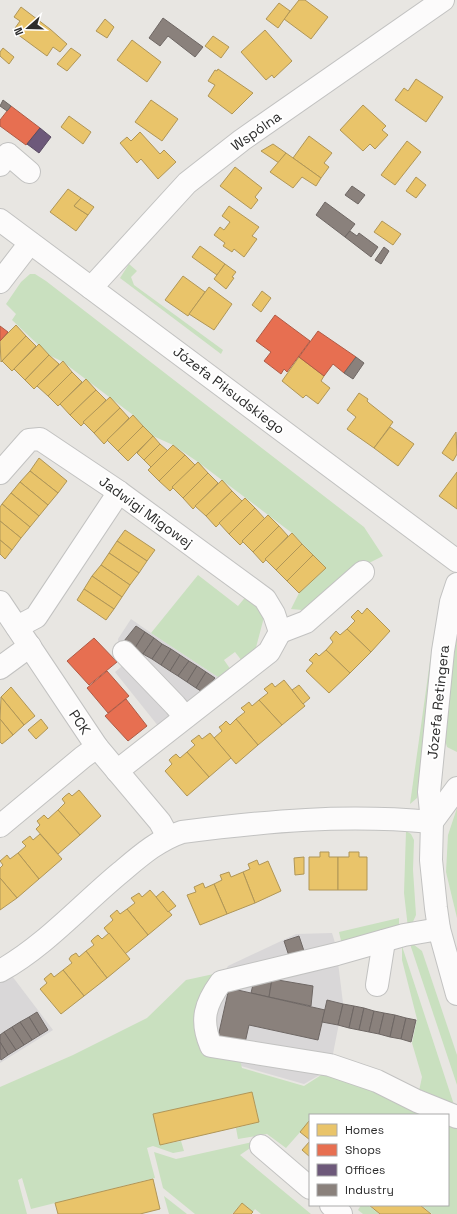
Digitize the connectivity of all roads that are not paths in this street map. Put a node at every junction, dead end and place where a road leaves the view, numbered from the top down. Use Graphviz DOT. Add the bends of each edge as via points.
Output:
graph roads {
  1 [pos="443,0"];
  2 [pos="0,165"];
  3 [pos="29,172"];
  4 [pos="0,220"];
  5 [pos="30,243"];
  6 [pos="0,282"];
  7 [pos="91,288"];
  8 [pos="0,473"];
  9 [pos="119,492"];
  10 [pos="457,561"];
  11 [pos="363,572"];
  12 [pos="457,584"];
  13 [pos="0,602"];
  14 [pos="17,627"];
  15 [pos="280,632"];
  16 [pos="30,646"];
  17 [pos="124,652"];
  18 [pos="0,668"];
  19 [pos="185,717"];
  20 [pos="97,747"];
  21 [pos="117,771"];
  22 [pos="457,788"];
  23 [pos="432,822"];
  24 [pos="0,826"];
  25 [pos="168,837"];
  26 [pos="440,929"];
  27 [pos="384,941"];
  28 [pos="0,971"];
  29 [pos="377,985"];
  30 [pos="457,994"];
  31 [pos="457,1117"];
  32 [pos="261,1146"];
  33 [pos="309,1187"];
  34 [pos="332,1206"];
  35 [pos="341,1214"];
  1 -- 7 [label="street, Wspólna" via="242,140 187,183"];
  2 -- 3 [label="street" via="8,154"];
  4 -- 5 [label="street, Józefa Piłsudskiego"];
  5 -- 6 [label="street"];
  5 -- 7 [label="street, Józefa Piłsudskiego"];
  7 -- 10 [label="street, Józefa Piłsudskiego"];
  8 -- 9 [label="street, Jadwigi Migowej" via="29,440 40,439"];
  9 -- 14 [label="street" via="36,617"];
  9 -- 15 [label="street, Jadwigi Migowej" via="265,599"];
  11 -- 15 [label="street" via="306,622"];
  12 -- 23 [label="street, Józefa Retingera" via="451,602 443,651 429,792"];
  13 -- 14 [label="street, PCK"];
  14 -- 16 [label="street, PCK"];
  15 -- 19 [label="street" via="264,657"];
  16 -- 18 [label="street"];
  16 -- 20 [label="street, PCK"];
  17 -- 19 [label="street"];
  19 -- 21 [label="street"];
  20 -- 21 [label="street, PCK"];
  20 -- 24 [label="street"];
  21 -- 25 [label="street, PCK" via="160,822"];
  22 -- 23 [label="street"];
  23 -- 25 [label="street" via="321,818 182,832"];
  23 -- 26 [label="street, Józefa Retingera" via="431,860"];
  25 -- 28 [label="street" via="148,849 40,943"];
  26 -- 27 [label="street"];
  26 -- 30 [label="street, Józefa Retingera"];
  27 -- 29 [label="street"];
  27 -- 31 [label="street" via="221,982 209,998 205,1032 211,1046 330,1065 377,1081"];
  32 -- 33 [label="street"];
  34 -- 35 [label="street"];
}
